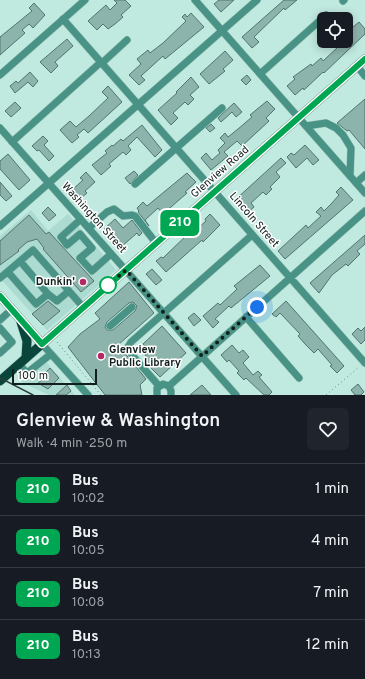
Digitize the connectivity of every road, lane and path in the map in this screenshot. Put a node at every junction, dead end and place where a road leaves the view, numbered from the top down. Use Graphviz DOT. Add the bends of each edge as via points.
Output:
graph roads {
  1 [pos="85,0"];
  2 [pos="195,0"];
  3 [pos="257,0"];
  4 [pos="63,19"];
  5 [pos="317,23"];
  6 [pos="221,31"];
  7 [pos="127,40"];
  8 [pos="365,59"];
  9 [pos="101,62"];
  10 [pos="357,66"];
  11 [pos="260,74"];
  12 [pos="0,75"];
  13 [pos="365,76"];
  14 [pos="138,104"];
  15 [pos="222,108"];
  16 [pos="299,118"];
  17 [pos="306,126"];
  18 [pos="0,128"];
  19 [pos="12,142"];
  20 [pos="176,148"];
  21 [pos="365,175"];
  22 [pos="350,176"];
  23 [pos="49,183"];
  24 [pos="356,183"];
  25 [pos="135,184"];
  26 [pos="215,192"];
  27 [pos="365,193"];
  28 [pos="365,211"];
  29 [pos="81,220"];
  30 [pos="0,226"];
  31 [pos="88,228"];
  32 [pos="252,235"];
  33 [pos="156,243"];
  34 [pos="112,254"];
  35 [pos="20,261"];
  36 [pos="126,270"];
  37 [pos="8,272"];
  38 [pos="0,278"];
  39 [pos="290,278"];
  40 [pos="69,291"];
  41 [pos="48,294"];
  42 [pos="0,296"];
  43 [pos="84,307"];
  44 [pos="132,307"];
  45 [pos="12,309"];
  46 [pos="164,313"];
  47 [pos="19,317"];
  48 [pos="246,317"];
  49 [pos="0,320"];
  50 [pos="110,326"];
  51 [pos="1,331"];
  52 [pos="57,342"];
  53 [pos="42,344"];
  54 [pos="0,353"];
  55 [pos="51,354"];
  56 [pos="202,356"];
  57 [pos="23,361"];
  58 [pos="365,363"];
  59 [pos="357,368"];
  60 [pos="299,378"];
  61 [pos="0,381"];
  62 [pos="159,386"];
  63 [pos="169,386"];
  64 [pos="233,394"];
  65 [pos="88,395"];
  66 [pos="102,395"];
  67 [pos="157,395"];
  68 [pos="171,395"];
  69 [pos="326,395"];
  1 -- 4 [label="street"];
  2 -- 6 [label="street"];
  3 -- 6 [label="street"];
  4 -- 9 [label="street, Lincoln Street"];
  4 -- 12 [label="street"];
  5 -- 11 [label="street"];
  6 -- 11 [label="street"];
  6 -- 14 [label="street"];
  7 -- 9 [label="street"];
  8 -- 10 [label="main road, Glenview Road"];
  9 -- 14 [label="street, Lincoln Street"];
  9 -- 19 [label="street"];
  10 -- 13 [label="street"];
  10 -- 16 [label="main road, Glenview Road"];
  11 -- 16 [label="street"];
  14 -- 20 [label="street, Lincoln Street"];
  14 -- 23 [label="street"];
  15 -- 20 [label="street"];
  16 -- 17 [label="street"];
  16 -- 26 [label="main road, Glenview Road"];
  17 -- 22 [label="street"];
  17 -- 22 [label="street" via="326,123 343,135 351,148"];
  18 -- 19 [label="street, Washington Street"];
  19 -- 23 [label="street, Washington Street"];
  20 -- 25 [label="street"];
  20 -- 26 [label="street, Lincoln Street"];
  21 -- 24 [label="street"];
  22 -- 24 [label="street"];
  23 -- 29 [label="street, Washington Street"];
  23 -- 30 [label="street"];
  24 -- 27 [label="street"];
  26 -- 32 [label="street, Lincoln Street"];
  26 -- 33 [label="main road, Glenview Road"];
  28 -- 39 [label="street"];
  29 -- 31 [label="street, Washington Street"];
  29 -- 34 [label="street" via="61,237 67,245 80,234 92,248 80,258 92,271"];
  31 -- 33 [label="street" via="114,208 123,216 135,216"];
  31 -- 34 [label="street, Washington Street"];
  32 -- 39 [label="street, Lincoln Street"];
  32 -- 46 [label="street"];
  33 -- 36 [label="main road, Glenview Road"];
  34 -- 36 [label="street, Washington Street"];
  35 -- 37 [label="street"];
  35 -- 40 [label="street" via="32,250"];
  35 -- 41 [label="street"];
  36 -- 43 [label="main road, Glenview Road"];
  36 -- 46 [label="street, Washington Street"];
  37 -- 38 [label="street"];
  37 -- 41 [label="street" via="36,304"];
  39 -- 48 [label="street"];
  39 -- 58 [label="street, Lincoln Street"];
  40 -- 41 [label="street" via="57,301"];
  40 -- 43 [label="street"];
  42 -- 45 [label="main road"];
  43 -- 53 [label="main road, Glenview Road"];
  44 -- 50 [label="street"];
  45 -- 47 [label="main road"];
  45 -- 49 [label="street"];
  46 -- 56 [label="street, Washington Street"];
  46 -- 62 [label="street" via="128,347 132,356"];
  47 -- 53 [label="main road"];
  47 -- 57 [label="main road" via="27,341"];
  48 -- 56 [label="street"];
  48 -- 60 [label="street"];
  51 -- 54 [label="street" via="12,342"];
  52 -- 66 [label="path"];
  53 -- 55 [label="street"];
  53 -- 57 [label="main road, Glenview Road"];
  55 -- 57 [label="street" via="27,373"];
  55 -- 65 [label="street"];
  56 -- 63 [label="street"];
  56 -- 64 [label="street, Washington Street"];
  57 -- 61 [label="main road, Glenview Road"];
  59 -- 69 [label="path"];
  62 -- 63 [label="street"];
  62 -- 67 [label="street" via="156,390"];
  63 -- 68 [label="street"];
}
